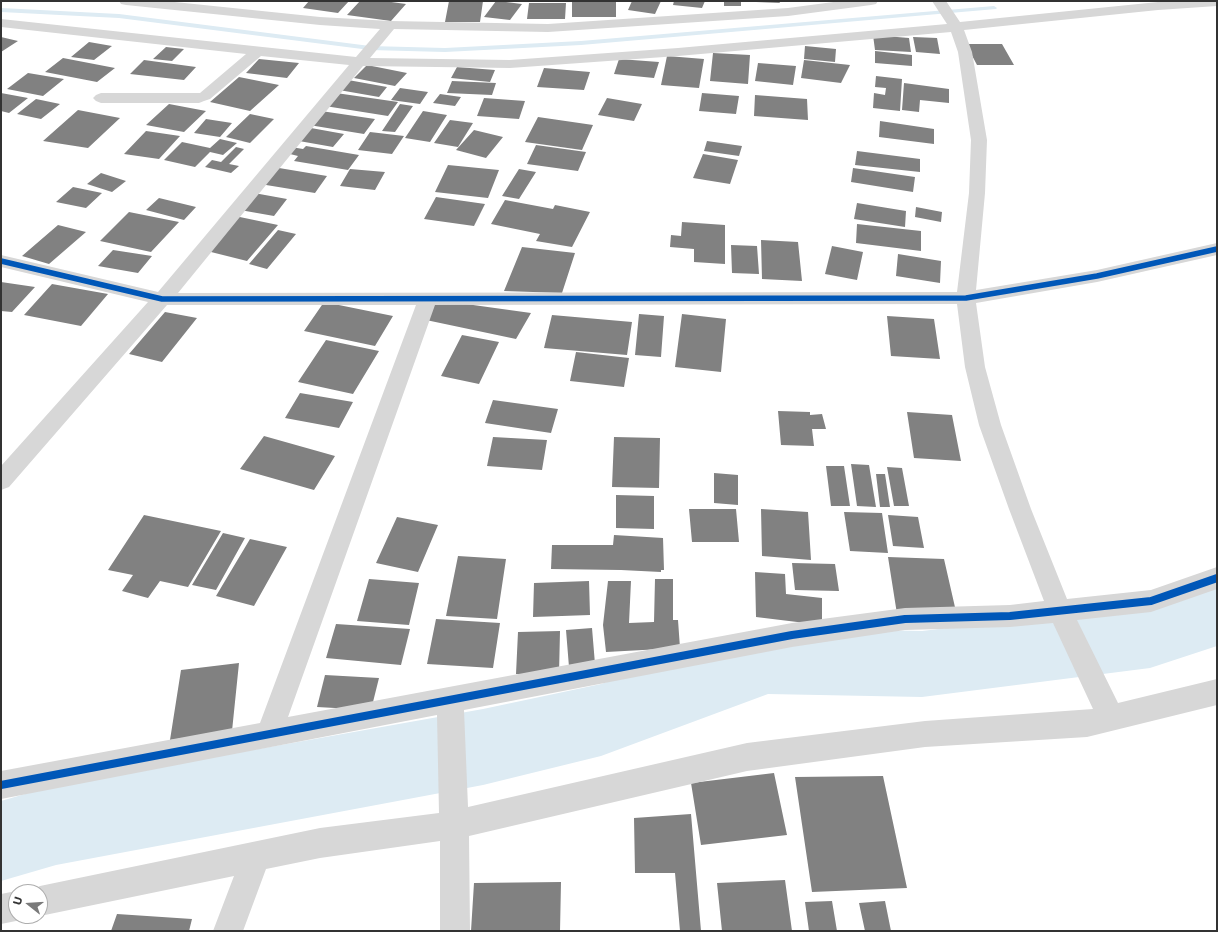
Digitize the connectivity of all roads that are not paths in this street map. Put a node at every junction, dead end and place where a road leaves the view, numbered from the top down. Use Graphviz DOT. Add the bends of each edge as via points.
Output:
graph roads {
  1 [pos="126,1"];
  2 [pos="871,1"];
  3 [pos="940,1"];
  4 [pos="1217,2"];
  5 [pos="1172,3"];
  6 [pos="1,23"];
  7 [pos="954,25"];
  8 [pos="388,28"];
  9 [pos="258,51"];
  10 [pos="363,59"];
  11 [pos="102,98"];
  12 [pos="1217,249"];
  13 [pos="1,261"];
  14 [pos="966,298"];
  15 [pos="162,299"];
  16 [pos="428,299"];
  17 [pos="1,481"];
  18 [pos="1217,578"];
  19 [pos="1064,618"];
  20 [pos="1217,692"];
  21 [pos="450,699"];
  22 [pos="1111,718"];
  23 [pos="269,734"];
  24 [pos="1,784"];
  25 [pos="454,817"];
  26 [pos="256,856"];
  27 [pos="48,899"];
  28 [pos="228,931"];
  29 [pos="455,931"];
  1 -- 8 [label="street"];
  2 -- 8 [label="street" via="780,12 548,28"];
  3 -- 7 [label="street"];
  4 -- 5 [label="street"];
  5 -- 7 [label="street"];
  6 -- 9 [label="street"];
  7 -- 10 [label="street" via="678,52 510,64"];
  7 -- 14 [label="street" via="965,52 979,140 977,193"];
  8 -- 10 [label="street"];
  9 -- 10 [label="street"];
  9 -- 11 [label="street" via="205,96 199,98"];
  10 -- 15 [label="street"];
  12 -- 14 [label="street" via="1097,276"];
  13 -- 15 [label="street"];
  14 -- 16 [label="street"];
  14 -- 19 [label="street" via="975,367 990,425 1020,509"];
  15 -- 16 [label="street"];
  15 -- 17 [label="street"];
  16 -- 23 [label="street"];
  18 -- 19 [label="street" via="1151,601"];
  19 -- 21 [label="street" via="1010,616 905,619 800,634"];
  19 -- 22 [label="street"];
  20 -- 22 [label="street"];
  21 -- 23 [label="street"];
  21 -- 25 [label="street"];
  22 -- 25 [label="street" via="1088,724 925,734 747,757"];
  23 -- 24 [label="street"];
  25 -- 26 [label="street"];
  25 -- 29 [label="street"];
  26 -- 27 [label="street"];
  26 -- 28 [label="street"];
}
